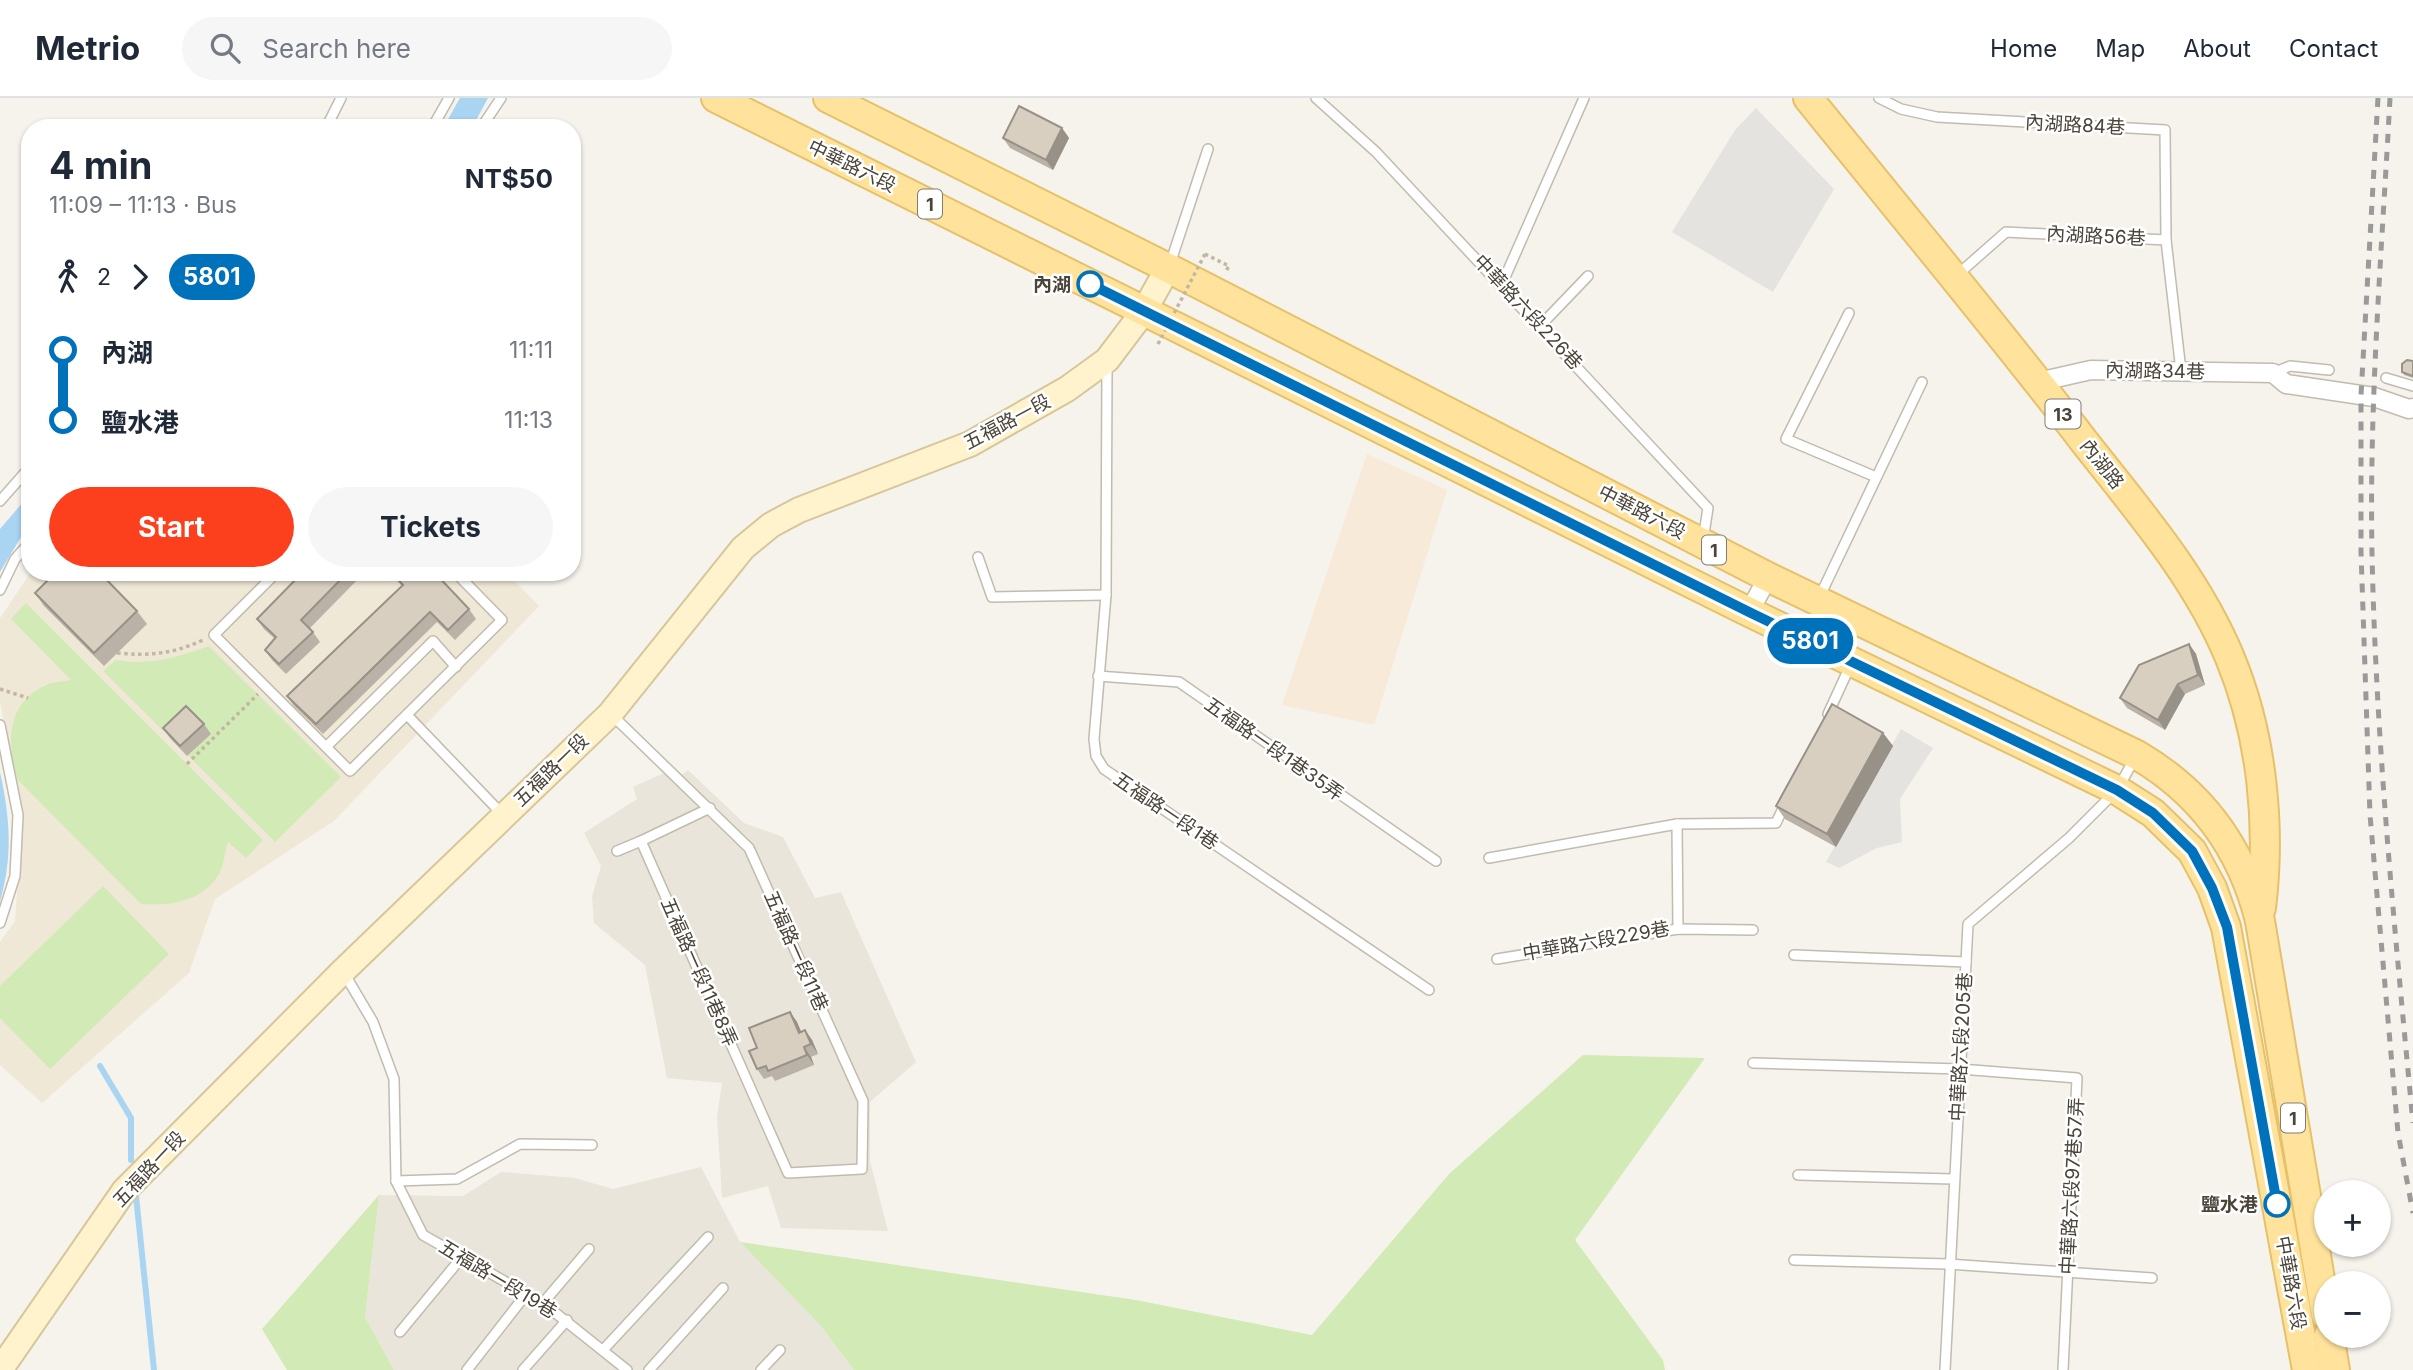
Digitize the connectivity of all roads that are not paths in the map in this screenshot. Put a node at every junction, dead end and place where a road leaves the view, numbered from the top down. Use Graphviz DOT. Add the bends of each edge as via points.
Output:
graph roads {
  1 [pos="341,98"];
  2 [pos="449,98"];
  3 [pos="501,98"];
  4 [pos="716,98"];
  5 [pos="828,98"];
  6 [pos="1316,98"];
  7 [pos="1584,98"];
  8 [pos="1879,98"];
  9 [pos="1815,103"];
  10 [pos="330,119"];
  11 [pos="437,119"];
  12 [pos="487,119"];
  13 [pos="1208,149"];
  14 [pos="2166,240"];
  15 [pos="1168,268"];
  16 [pos="1588,276"];
  17 [pos="1954,278"];
  18 [pos="1502,284"];
  19 [pos="1144,311"];
  20 [pos="1849,313"];
  21 [pos="1541,326"];
  22 [pos="1107,360"];
  23 [pos="2329,370"];
  24 [pos="2181,371"];
  25 [pos="2273,373"];
  26 [pos="2386,378"];
  27 [pos="1922,382"];
  28 [pos="2038,382"];
  29 [pos="2413,386"];
  30 [pos="2413,408"];
  31 [pos="21,477"];
  32 [pos="1876,477"];
  33 [pos="0,501"];
  34 [pos="1702,544"];
  35 [pos="21,552"];
  36 [pos="978,557"];
  37 [pos="1768,578"];
  38 [pos="268,581"];
  39 [pos="464,581"];
  40 [pos="0,590"];
  41 [pos="1106,595"];
  42 [pos="1817,601"];
  43 [pos="1749,612"];
  44 [pos="1852,661"];
  45 [pos="456,667"];
  46 [pos="1098,676"];
  47 [pos="610,714"];
  48 [pos="407,715"];
  49 [pos="1823,724"];
  50 [pos="0,725"];
  51 [pos="326,747"];
  52 [pos="2137,755"];
  53 [pos="2257,764"];
  54 [pos="1793,786"];
  55 [pos="2117,790"];
  56 [pos="710,808"];
  57 [pos="504,816"];
  58 [pos="1677,824"];
  59 [pos="641,841"];
  60 [pos="617,851"];
  61 [pos="2237,856"];
  62 [pos="1489,858"];
  63 [pos="1436,861"];
  64 [pos="2260,921"];
  65 [pos="0,923"];
  66 [pos="2227,927"];
  67 [pos="1678,929"];
  68 [pos="1753,930"];
  69 [pos="1794,955"];
  70 [pos="1497,959"];
  71 [pos="1966,962"];
  72 [pos="343,971"];
  73 [pos="1429,989"];
  74 [pos="1753,1063"];
  75 [pos="1960,1069"];
  76 [pos="592,1145"];
  77 [pos="788,1174"];
  78 [pos="1798,1175"];
  79 [pos="1953,1179"];
  80 [pos="396,1181"];
  81 [pos="708,1237"];
  82 [pos="589,1249"];
  83 [pos="462,1257"];
  84 [pos="1794,1260"];
  85 [pos="1948,1265"];
  86 [pos="2068,1271"];
  87 [pos="2319,1271"];
  88 [pos="2152,1278"];
  89 [pos="723,1289"];
  90 [pos="527,1293"];
  91 [pos="543,1303"];
  92 [pos="567,1321"];
  93 [pos="400,1332"];
  94 [pos="2331,1348"];
  95 [pos="603,1350"];
  96 [pos="780,1350"];
  97 [pos="0,1370"];
  98 [pos="467,1370"];
  99 [pos="523,1370"];
  100 [pos="627,1370"];
  101 [pos="649,1370"];
  102 [pos="761,1370"];
  103 [pos="1945,1370"];
  104 [pos="2063,1370"];
  105 [pos="2307,1370"];
  106 [pos="2335,1370"];
  1 -- 10 [label="lane"];
  2 -- 11 [label="lane"];
  3 -- 12 [label="lane"];
  4 -- 19 [label="main road, 中華路六段 / 1"];
  5 -- 15 [label="main road, 中華路六段 / 1"];
  6 -- 18 [label="lane, 中華路六段226巷" via="1376,152"];
  7 -- 18 [label="lane"];
  8 -- 14 [label="lane, 內湖路84巷" via="1901,109 1937,117 2165,130"];
  9 -- 17 [label="main road, 內湖路 / 13"];
  13 -- 15 [label="lane"];
  14 -- 17 [label="lane, 內湖路56巷" via="2006,232"];
  14 -- 24 [label="lane, 內湖路56巷"];
  15 -- 19 [label="main road, 五福路一段"];
  15 -- 34 [label="main road, 中華路六段 / 1"];
  16 -- 21 [label="lane"];
  17 -- 28 [label="main road, 內湖路 / 13"];
  18 -- 21 [label="lane, 中華路六段226巷"];
  19 -- 22 [label="main road, 五福路一段"];
  19 -- 43 [label="main road, 中華路六段 / 1"];
  20 -- 32 [label="lane" via="1786,439"];
  21 -- 34 [label="lane, 中華路六段226巷" via="1709,508"];
  22 -- 41 [label="lane, 五福路一段1巷"];
  22 -- 47 [label="main road, 五福路一段" via="1067,390 970,444 771,525 743,548"];
  23 -- 25 [label="lane, 內湖路34巷" via="2290,366"];
  24 -- 25 [label="street, 內湖路34巷"];
  24 -- 28 [label="street, 內湖路34巷" via="2091,370"];
  25 -- 30 [label="street, 內湖路34巷" via="2286,384 2374,397"];
  26 -- 29 [label="lane"];
  27 -- 32 [label="lane"];
  28 -- 53 [label="main road, 內湖路 / 13" via="2164,543 2216,626 2246,705"];
  31 -- 33 [label="lane"];
  32 -- 42 [label="lane"];
  34 -- 37 [label="main road, 中華路六段 / 1"];
  35 -- 40 [label="lane"];
  36 -- 41 [label="lane" via="992,597"];
  37 -- 42 [label="main road, 中華路六段 / 1"];
  37 -- 43 [label="street"];
  38 -- 51 [label="lane" via="214,635"];
  39 -- 45 [label="lane" via="502,620"];
  41 -- 46 [label="lane, 五福路一段1巷"];
  42 -- 52 [label="main road, 中華路六段 / 1"];
  43 -- 44 [label="main road, 中華路六段 / 1"];
  44 -- 49 [label="lane"];
  44 -- 55 [label="main road, 中華路六段 / 1"];
  45 -- 48 [label="lane"];
  45 -- 51 [label="lane" via="433,641"];
  46 -- 63 [label="lane, 五福路一段1巷35弄" via="1179,682"];
  46 -- 73 [label="lane, 五福路一段1巷" via="1094,739 1104,769"];
  47 -- 56 [label="lane, 五福路一段11巷"];
  47 -- 57 [label="main road, 五福路一段"];
  48 -- 51 [label="lane" via="350,771"];
  48 -- 57 [label="lane"];
  50 -- 65 [label="lane" via="18,815 15,877"];
  52 -- 55 [label="lane, 中華路六段205巷"];
  52 -- 61 [label="main road, 中華路六段 / 1" via="2174,779 2214,818"];
  53 -- 61 [label="main road, 內湖路 / 13" via="2257,796"];
  53 -- 64 [label="main road, 內湖路 / 13" via="2265,842"];
  54 -- 58 [label="lane" via="1776,823"];
  55 -- 66 [label="main road, 中華路六段 / 1" via="2153,813 2192,851"];
  55 -- 71 [label="lane, 中華路六段205巷" via="2069,838 1968,923"];
  56 -- 59 [label="lane"];
  56 -- 77 [label="lane, 五福路一段11巷" via="749,848 863,1101 862,1169"];
  57 -- 72 [label="main road, 五福路一段"];
  58 -- 62 [label="lane"];
  58 -- 67 [label="lane, 中華路六段229巷"];
  59 -- 60 [label="lane"];
  59 -- 77 [label="lane, 五福路一段11巷8弄"];
  61 -- 64 [label="main road, 中華路六段 / 1"];
  61 -- 66 [label="main road, 內湖路 / 13" via="2227,891"];
  64 -- 87 [label="main road, 中華路六段 / 1"];
  66 -- 105 [label="main road, 中華路六段 / 1"];
  67 -- 68 [label="lane"];
  67 -- 70 [label="lane, 中華路六段229巷"];
  69 -- 71 [label="lane"];
  71 -- 75 [label="lane, 中華路六段205巷"];
  72 -- 80 [label="lane, 五福路一段19巷" via="373,1022 394,1079"];
  72 -- 97 [label="main road, 五福路一段" via="124,1191"];
  74 -- 75 [label="lane"];
  75 -- 79 [label="lane, 中華路六段205巷"];
  75 -- 86 [label="lane, 中華路六段97巷57弄" via="2077,1078"];
  76 -- 80 [label="lane" via="520,1144 457,1179"];
  78 -- 79 [label="lane"];
  79 -- 85 [label="lane, 中華路六段205巷"];
  80 -- 83 [label="lane, 五福路一段19巷" via="423,1235"];
  81 -- 95 [label="lane"];
  82 -- 91 [label="lane"];
  83 -- 90 [label="lane, 五福路一段19巷"];
  83 -- 93 [label="lane"];
  84 -- 85 [label="lane"];
  85 -- 86 [label="lane"];
  85 -- 103 [label="lane, 中華路六段205巷"];
  86 -- 88 [label="lane"];
  86 -- 104 [label="lane, 中華路六段97巷57弄"];
  89 -- 101 [label="lane"];
  90 -- 91 [label="lane, 五福路一段19巷"];
  90 -- 98 [label="lane"];
  91 -- 92 [label="lane, 五福路一段19巷"];
  92 -- 95 [label="lane, 五福路一段19巷"];
  92 -- 99 [label="lane"];
  94 -- 106 [label="main road, 中華路六段"];
  95 -- 100 [label="lane, 五福路一段19巷"];
  96 -- 102 [label="lane"];
}
